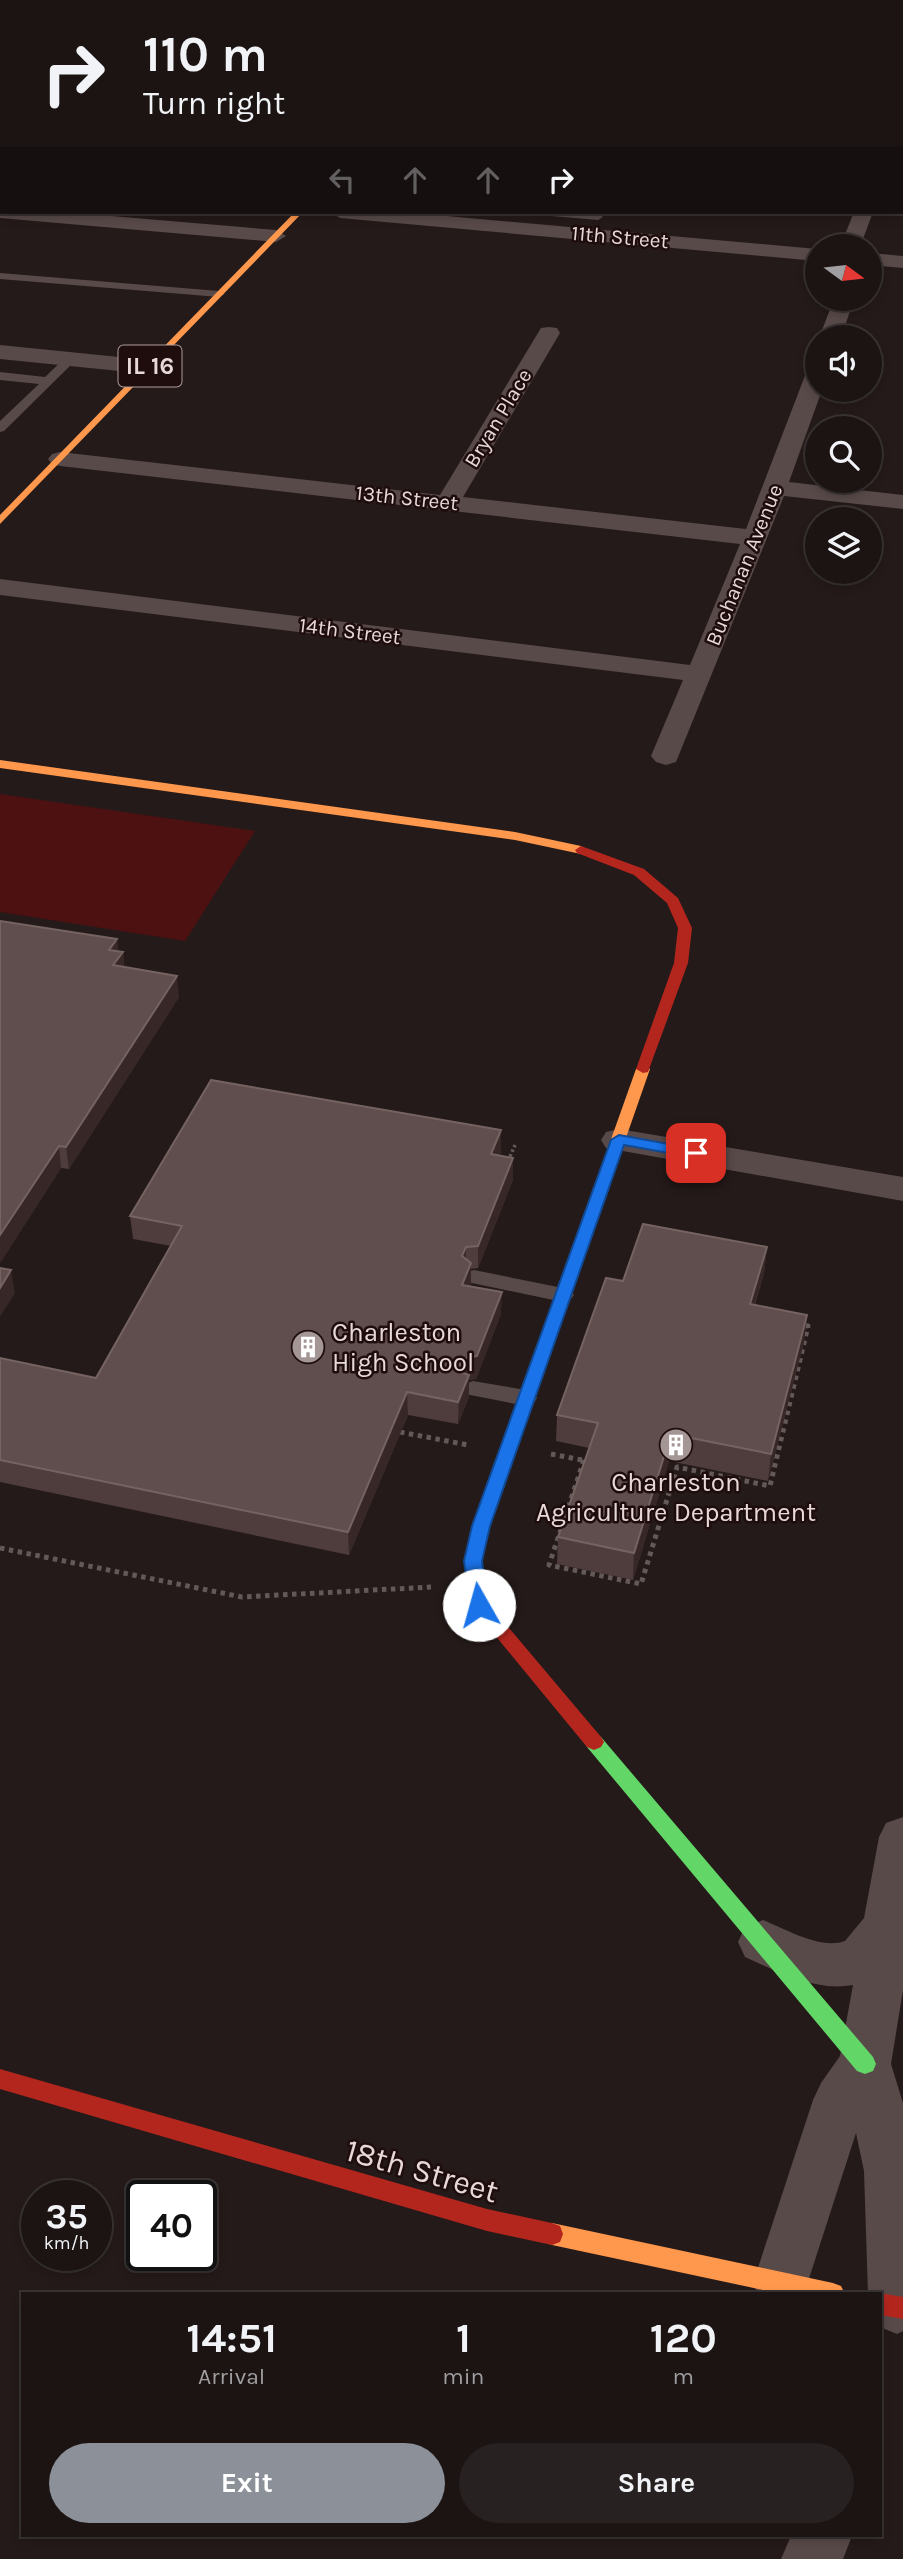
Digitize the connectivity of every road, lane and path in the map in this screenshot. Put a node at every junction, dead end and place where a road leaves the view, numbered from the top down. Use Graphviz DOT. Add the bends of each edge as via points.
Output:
graph roads {
  1 [pos="23,214"];
  2 [pos="297,214"];
  3 [pos="392,214"];
  4 [pos="600,214"];
  5 [pos="862,214"];
  6 [pos="444,216"];
  7 [pos="587,234"];
  8 [pos="854,234"];
  9 [pos="276,236"];
  10 [pos="805,254"];
  11 [pos="882,260"];
  12 [pos="903,262"];
  13 [pos="0,276"];
  14 [pos="219,295"];
  15 [pos="549,333"];
  16 [pos="0,352"];
  17 [pos="71,359"];
  18 [pos="149,367"];
  19 [pos="0,376"];
  20 [pos="48,381"];
  21 [pos="806,402"];
  22 [pos="0,428"];
  23 [pos="60,459"];
  24 [pos="775,488"];
  25 [pos="903,502"];
  26 [pos="447,503"];
  27 [pos="0,521"];
  28 [pos="755,538"];
  29 [pos="0,587"];
  30 [pos="699,674"];
  31 [pos="666,756"];
  32 [pos="0,764"];
  33 [pos="619,1140"];
  34 [pos="516,1143"];
  35 [pos="506,1166"];
  36 [pos="903,1189"];
  37 [pos="474,1278"];
  38 [pos="563,1294"];
  39 [pos="795,1324"];
  40 [pos="472,1389"];
  41 [pos="526,1398"];
  42 [pos="400,1432"];
  43 [pos="475,1447"];
  44 [pos="584,1460"];
  45 [pos="0,1548"];
  46 [pos="438,1587"];
  47 [pos="903,1837"];
  48 [pos="888,1926"];
  49 [pos="762,1941"];
  50 [pos="865,2064"];
  51 [pos="2,2082"];
  52 [pos="781,2283"];
  53 [pos="824,2292"];
  54 [pos="893,2306"];
  55 [pos="821,2537"];
  56 [pos="813,2559"];
  1 -- 9 [label="street"];
  2 -- 9 [label="street, IL 16"];
  3 -- 6 [label="street, 11th Street"];
  4 -- 7 [label="lane"];
  5 -- 8 [label="street"];
  6 -- 7 [label="street, 11th Street"];
  7 -- 10 [label="street, 11th Street"];
  9 -- 14 [label="street, IL 16"];
  11 -- 12 [label="street"];
  13 -- 14 [label="lane"];
  14 -- 18 [label="street, IL 16"];
  15 -- 26 [label="street, Bryan Place"];
  16 -- 17 [label="street"];
  17 -- 18 [label="street"];
  17 -- 20 [label="lane"];
  18 -- 23 [label="street, IL 16"];
  19 -- 20 [label="lane"];
  20 -- 22 [label="lane"];
  21 -- 24 [label="street, Buchanan Avenue"];
  23 -- 26 [label="street, 13th Street"];
  23 -- 27 [label="street, IL 16"];
  24 -- 25 [label="street"];
  24 -- 28 [label="street, Buchanan Avenue"];
  26 -- 28 [label="street, 13th Street"];
  28 -- 30 [label="street, Buchanan Avenue"];
  29 -- 30 [label="street, 14th Street"];
  30 -- 31 [label="street, Buchanan Avenue"];
  32 -- 33 [label="street" via="515,836 592,853 639,872 673,901 685,928 681,963"];
  33 -- 36 [label="street"];
  33 -- 38 [label="street"];
  34 -- 35 [label="path"];
  37 -- 38 [label="lane"];
  38 -- 41 [label="street"];
  39 -- 44 [label="path" via="808,1326 770,1486 677,1467 641,1584 549,1565"];
  40 -- 41 [label="lane"];
  41 -- 49 [label="street" via="473,1561 479,1605"];
  42 -- 43 [label="path"];
  45 -- 46 [label="path" via="242,1597"];
  47 -- 48 [label="street"];
  48 -- 49 [label="street" via="861,1959 834,1966 803,1959"];
  48 -- 50 [label="street"];
  49 -- 50 [label="street"];
  50 -- 52 [label="street" via="840,2100"];
  50 -- 54 [label="street" via="891,2171"];
  51 -- 52 [label="street, 18th Street" via="487,2220"];
  52 -- 53 [label="street, 18th Street"];
  55 -- 56 [label="street"];
}
